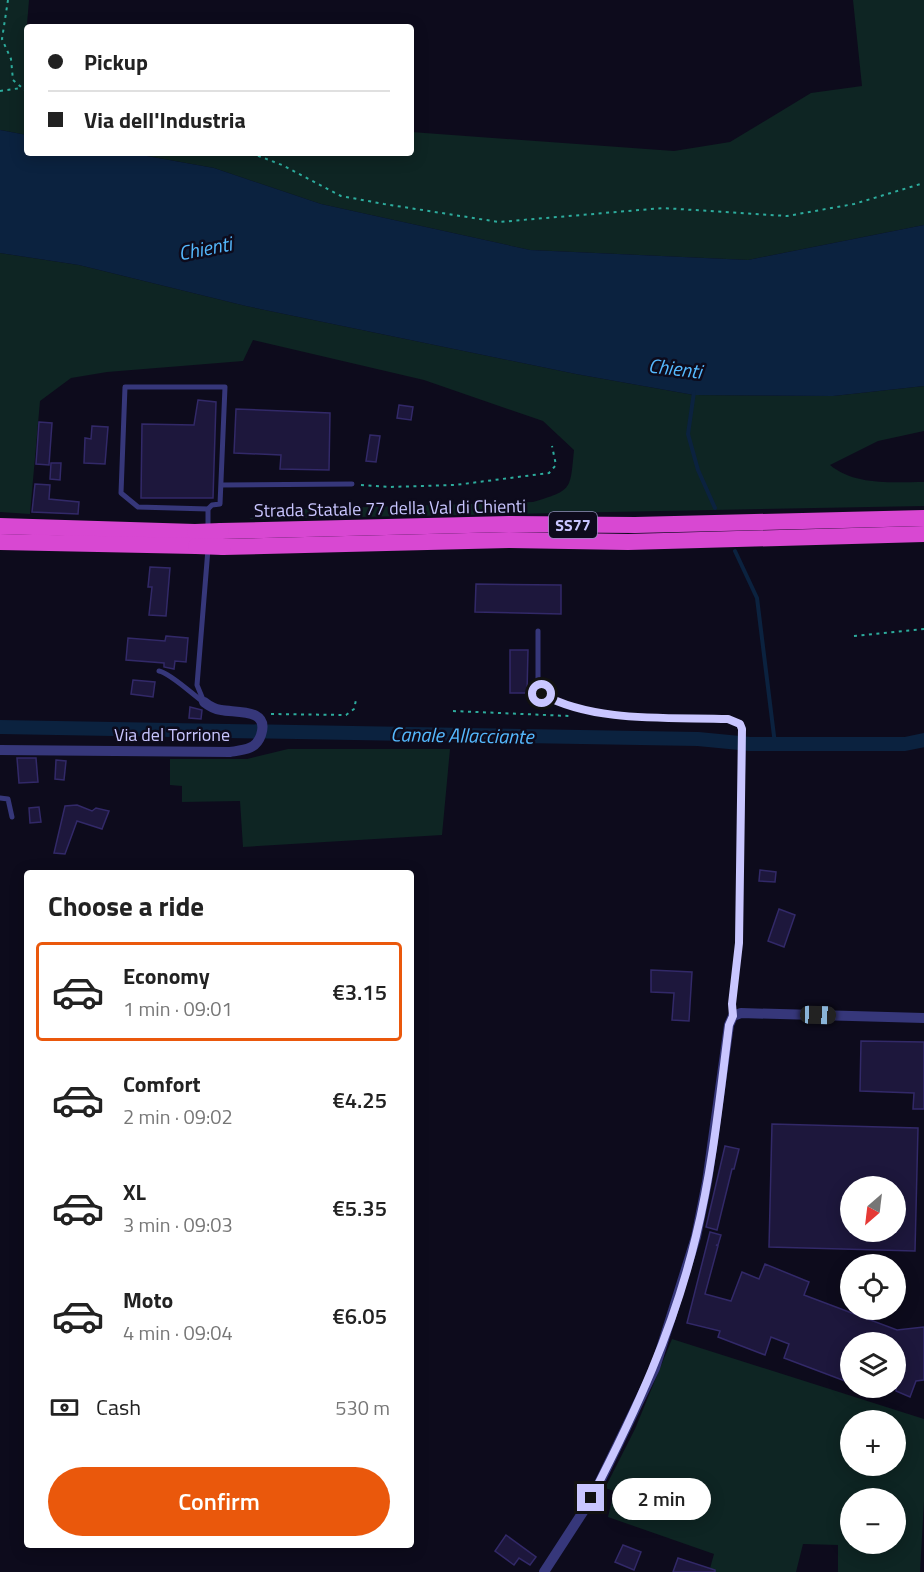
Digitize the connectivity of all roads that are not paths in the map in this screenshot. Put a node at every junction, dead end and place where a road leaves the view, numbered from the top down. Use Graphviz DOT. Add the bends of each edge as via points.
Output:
graph roads {
  1 [pos="352,484"];
  2 [pos="222,485"];
  3 [pos="208,509"];
  4 [pos="924,518"];
  5 [pos="0,526"];
  6 [pos="924,534"];
  7 [pos="196,539"];
  8 [pos="222,539"];
  9 [pos="0,542"];
  10 [pos="538,630"];
  11 [pos="159,671"];
  12 [pos="204,702"];
  13 [pos="0,750"];
  14 [pos="0,798"];
  15 [pos="12,817"];
  16 [pos="733,1016"];
  17 [pos="924,1018"];
  18 [pos="544,1572"];
  1 -- 2 [label="lane"];
  2 -- 3 [label="lane" via="220,504"];
  2 -- 3 [label="lane" via="225,387 125,387 121,493 138,507"];
  3 -- 12 [label="lane" via="197,686"];
  4 -- 8 [label="highway, Strada Statale 77 della Val di Chienti / SS77" via="509,524"];
  5 -- 7 [label="highway, Strada Statale 77 della Val di Chienti / SS77"];
  6 -- 8 [label="highway, Strada Statale 77 della Val di Chienti / SS77" via="628,542"];
  7 -- 8 [label="highway, Strada Statale 77 della Val di Chienti / SS77, bridge"];
  7 -- 9 [label="highway, Strada Statale 77 della Val di Chienti / SS77"];
  10 -- 16 [label="lane" via="538,686 542,694 556,702 611,715 728,719 740,724 743,752 739,943"];
  11 -- 12 [label="lane" via="166,672"];
  12 -- 13 [label="street, Via del Torrione" via="214,708 250,712 259,718 262,732 256,745 230,752"];
  14 -- 15 [label="lane" via="10,802"];
  16 -- 17 [label="street" via="741,1013"];
  16 -- 18 [label="street" via="696,1237 655,1368 591,1498"];
}
